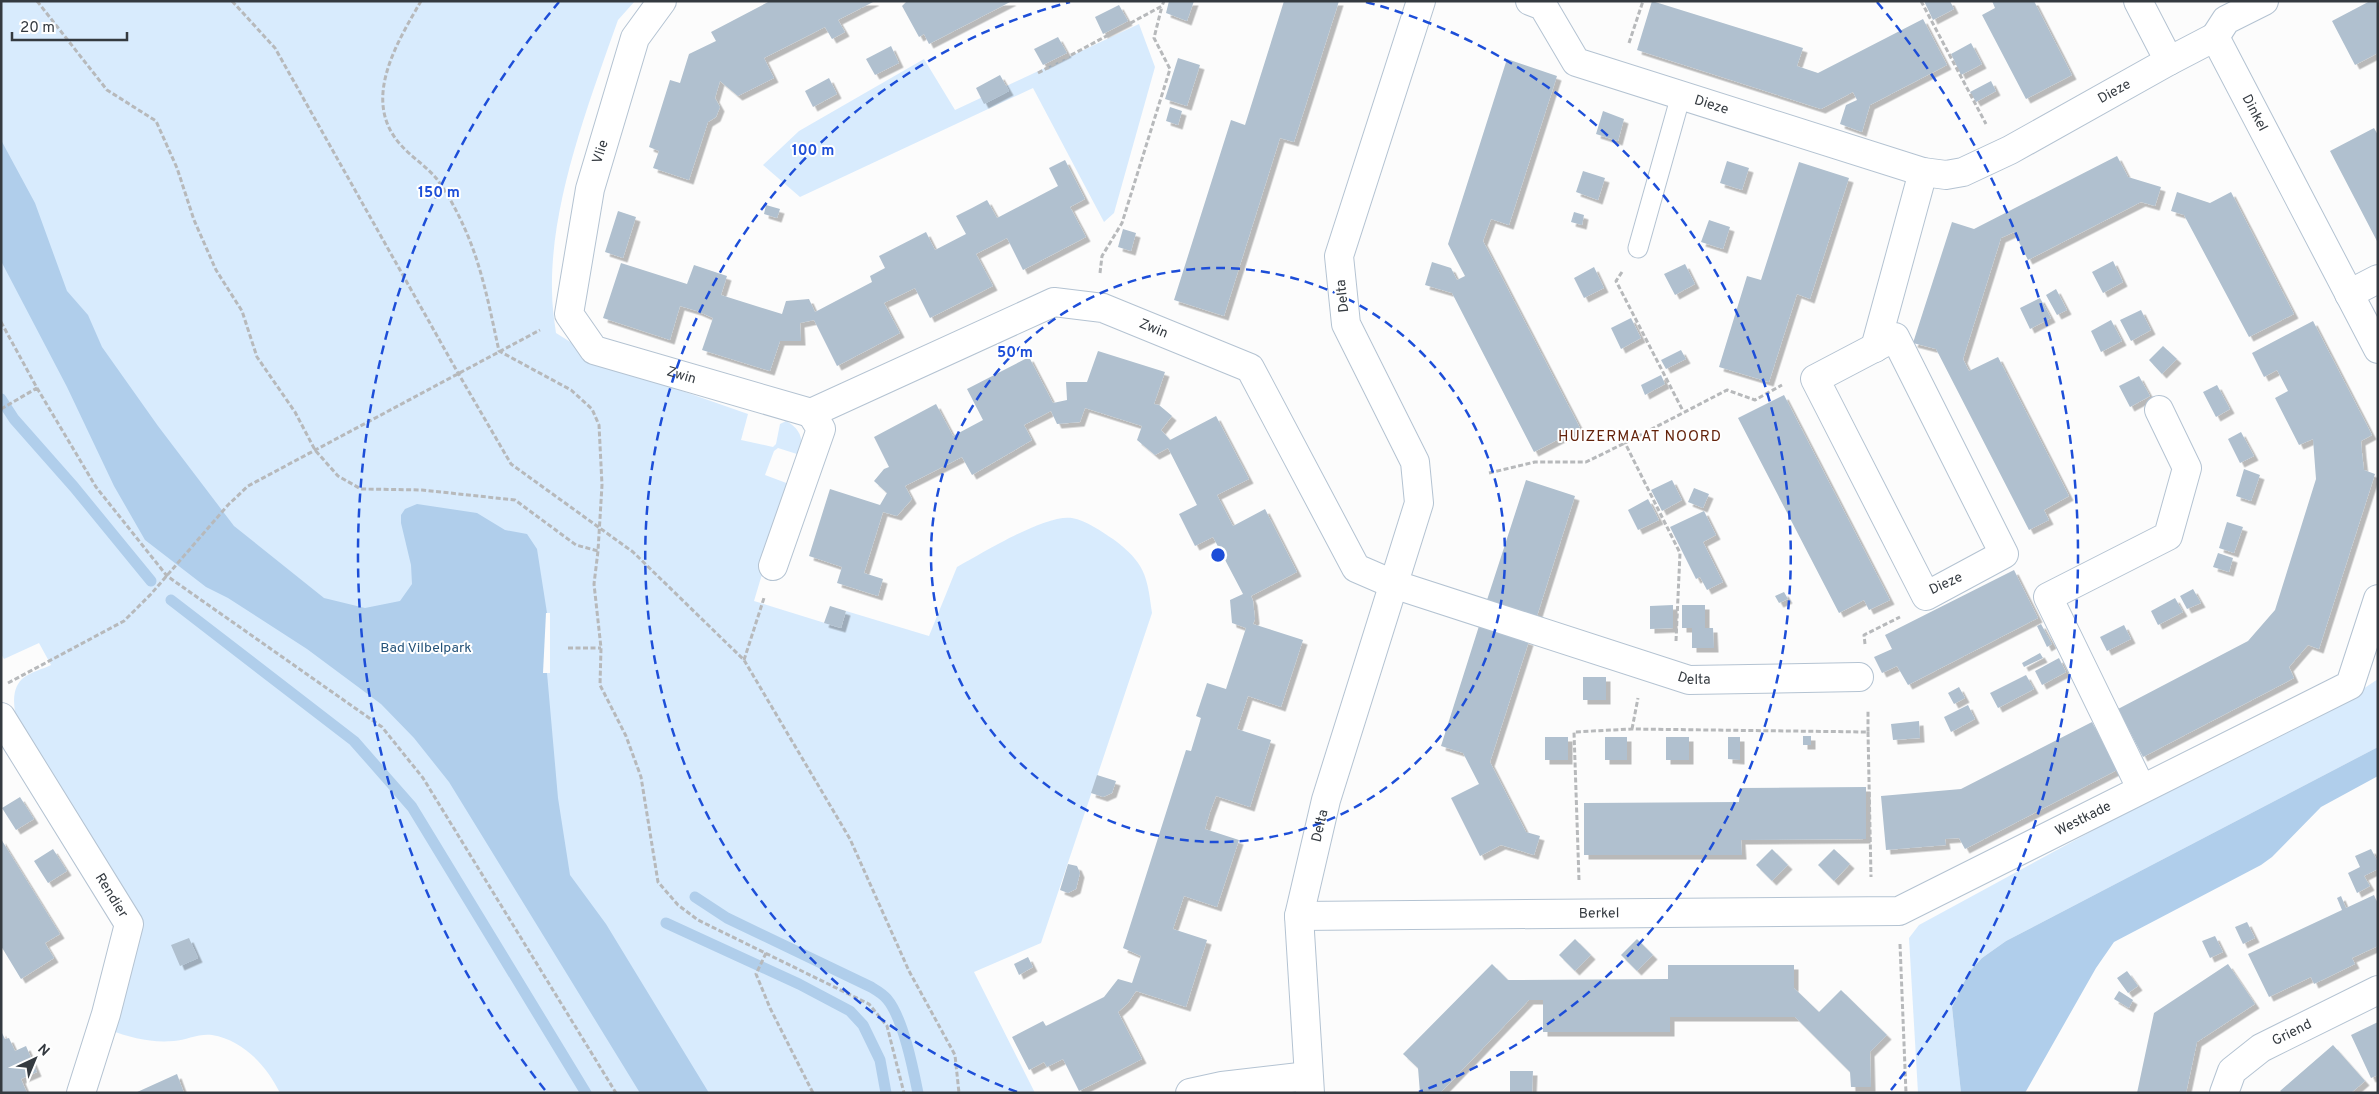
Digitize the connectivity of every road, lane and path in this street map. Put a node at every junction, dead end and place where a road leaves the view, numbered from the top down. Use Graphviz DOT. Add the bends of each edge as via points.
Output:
graph roads {
  1 [pos="37,1"];
  2 [pos="232,1"];
  3 [pos="420,1"];
  4 [pos="662,1"];
  5 [pos="1164,1"];
  6 [pos="1421,1"];
  7 [pos="1530,1"];
  8 [pos="1643,1"];
  9 [pos="1921,1"];
  10 [pos="2138,1"];
  11 [pos="2264,1"];
  12 [pos="1162,6"];
  13 [pos="2215,37"];
  14 [pos="2169,60"];
  15 [pos="1038,73"];
  16 [pos="1619,75"];
  17 [pos="1681,95"];
  18 [pos="2002,154"];
  19 [pos="1923,172"];
  20 [pos="1638,248"];
  21 [pos="2378,279"];
  22 [pos="2349,294"];
  23 [pos="1098,308"];
  24 [pos="569,314"];
  25 [pos="1,322"];
  26 [pos="1874,348"];
  27 [pos="2378,348"];
  28 [pos="499,351"];
  29 [pos="458,373"];
  30 [pos="1815,379"];
  31 [pos="37,388"];
  32 [pos="1,410"];
  33 [pos="2159,410"];
  34 [pos="1683,411"];
  35 [pos="811,413"];
  36 [pos="1625,443"];
  37 [pos="315,450"];
  38 [pos="1489,473"];
  39 [pos="599,525"];
  40 [pos="598,552"];
  41 [pos="773,566"];
  42 [pos="168,576"];
  43 [pos="1393,584"];
  44 [pos="1926,596"];
  45 [pos="2378,599"];
  46 [pos="568,648"];
  47 [pos="601,648"];
  48 [pos="744,660"];
  49 [pos="1674,675"];
  50 [pos="1863,677"];
  51 [pos="1,687"];
  52 [pos="1,718"];
  53 [pos="1868,732"];
  54 [pos="2141,788"];
  55 [pos="1899,911"];
  56 [pos="1872,912"];
  57 [pos="1580,914"];
  58 [pos="1299,916"];
  59 [pos="766,953"];
  60 [pos="2378,990"];
  61 [pos="1309,1085"];
  62 [pos="80,1093"];
  63 [pos="616,1093"];
  64 [pos="813,1093"];
  65 [pos="904,1093"];
  66 [pos="959,1093"];
  67 [pos="1190,1093"];
  68 [pos="1906,1093"];
  69 [pos="2224,1093"];
  1 -- 37 [label="path" via="107,90 156,122 216,270 242,310 257,357 295,412"];
  2 -- 29 [label="path" via="275,48"];
  3 -- 28 [label="path" via="394,48 382,82 385,119 399,143 436,178 464,227 487,294"];
  4 -- 24 [label="street, Vlie" via="635,38 592,180"];
  5 -- 12 [label="path"];
  6 -- 43 [label="street, Delta" via="1339,256 1346,324 1415,462 1419,503"];
  7 -- 16 [label="street, Dieze" via="1543,6 1576,62"];
  8 -- 16 [label="path"];
  9 -- 18 [label="path"];
  10 -- 14 [label="street"];
  11 -- 13 [label="street" via="2226,20"];
  12 -- 15 [label="path"];
  12 -- 23 [label="path" via="1154,38 1170,69 1122,223 1102,256"];
  13 -- 14 [label="street"];
  13 -- 22 [label="street, Dinkel"];
  14 -- 18 [label="street, Dieze"];
  16 -- 17 [label="street, Dieze"];
  17 -- 19 [label="street, Dieze"];
  17 -- 20 [label="lane"];
  18 -- 19 [label="street, Dieze" via="1963,172 1946,175"];
  19 -- 26 [label="street"];
  20 -- 34 [label="path" via="1616,281"];
  21 -- 22 [label="street"];
  22 -- 27 [label="street, Dinkel"];
  23 -- 35 [label="street, Zwin" via="1054,302"];
  23 -- 43 [label="street, Zwin" via="1250,368 1356,568"];
  24 -- 28 [label="path"];
  24 -- 35 [label="street, Zwin" via="594,350"];
  25 -- 31 [label="path"];
  26 -- 30 [label="street, Dieze"];
  26 -- 44 [label="street, Dieze" via="1895,337 2004,554"];
  28 -- 29 [label="path"];
  28 -- 39 [label="path" via="571,390 592,409 599,425 602,485"];
  29 -- 37 [label="path"];
  29 -- 39 [label="path" via="511,464"];
  30 -- 34 [label="path" via="1800,376 1755,400 1727,390"];
  30 -- 44 [label="street, Dieze"];
  31 -- 32 [label="path"];
  31 -- 42 [label="path" via="96,487"];
  33 -- 54 [label="street" via="2187,468 2168,536 2048,597"];
  34 -- 36 [label="path"];
  35 -- 41 [label="street" via="821,428"];
  36 -- 38 [label="path" via="1586,462 1535,462"];
  36 -- 49 [label="path" via="1680,552"];
  37 -- 40 [label="path" via="338,476 361,489 422,490 515,500 576,545"];
  37 -- 42 [label="path" via="248,486"];
  39 -- 40 [label="path"];
  39 -- 48 [label="path" via="633,552"];
  40 -- 47 [label="path" via="594,584"];
  41 -- 48 [label="path"];
  42 -- 51 [label="path" via="124,621"];
  42 -- 63 [label="path" via="382,727 423,778"];
  43 -- 49 [label="street, Delta"];
  43 -- 58 [label="street, Delta" via="1326,800"];
  44 -- 50 [label="path" via="1916,609 1864,636"];
  45 -- 54 [label="street, Westkade" via="2350,685"];
  46 -- 47 [label="path"];
  47 -- 59 [label="path" via="600,685 626,736 641,777 658,882 678,905 698,920"];
  48 -- 66 [label="path" via="850,839 908,971 955,1055"];
  49 -- 50 [label="street, Delta" via="1689,680"];
  50 -- 53 [label="path"];
  52 -- 62 [label="street, Rendier" via="129,924 106,1014"];
  53 -- 56 [label="path"];
  53 -- 57 [label="path" via="1632,729 1574,732"];
  54 -- 55 [label="street, Westkade"];
  55 -- 56 [label="street, Berkel"];
  55 -- 68 [label="path"];
  56 -- 57 [label="street, Berkel"];
  57 -- 58 [label="street, Berkel"];
  58 -- 61 [label="street, Delta"];
  59 -- 64 [label="path" via="756,974"];
  59 -- 65 [label="path" via="869,1004 887,1026"];
  60 -- 69 [label="street, Griend" via="2261,1048 2232,1071"];
  61 -- 67 [label="street, Delta" via="1222,1086"];
}
